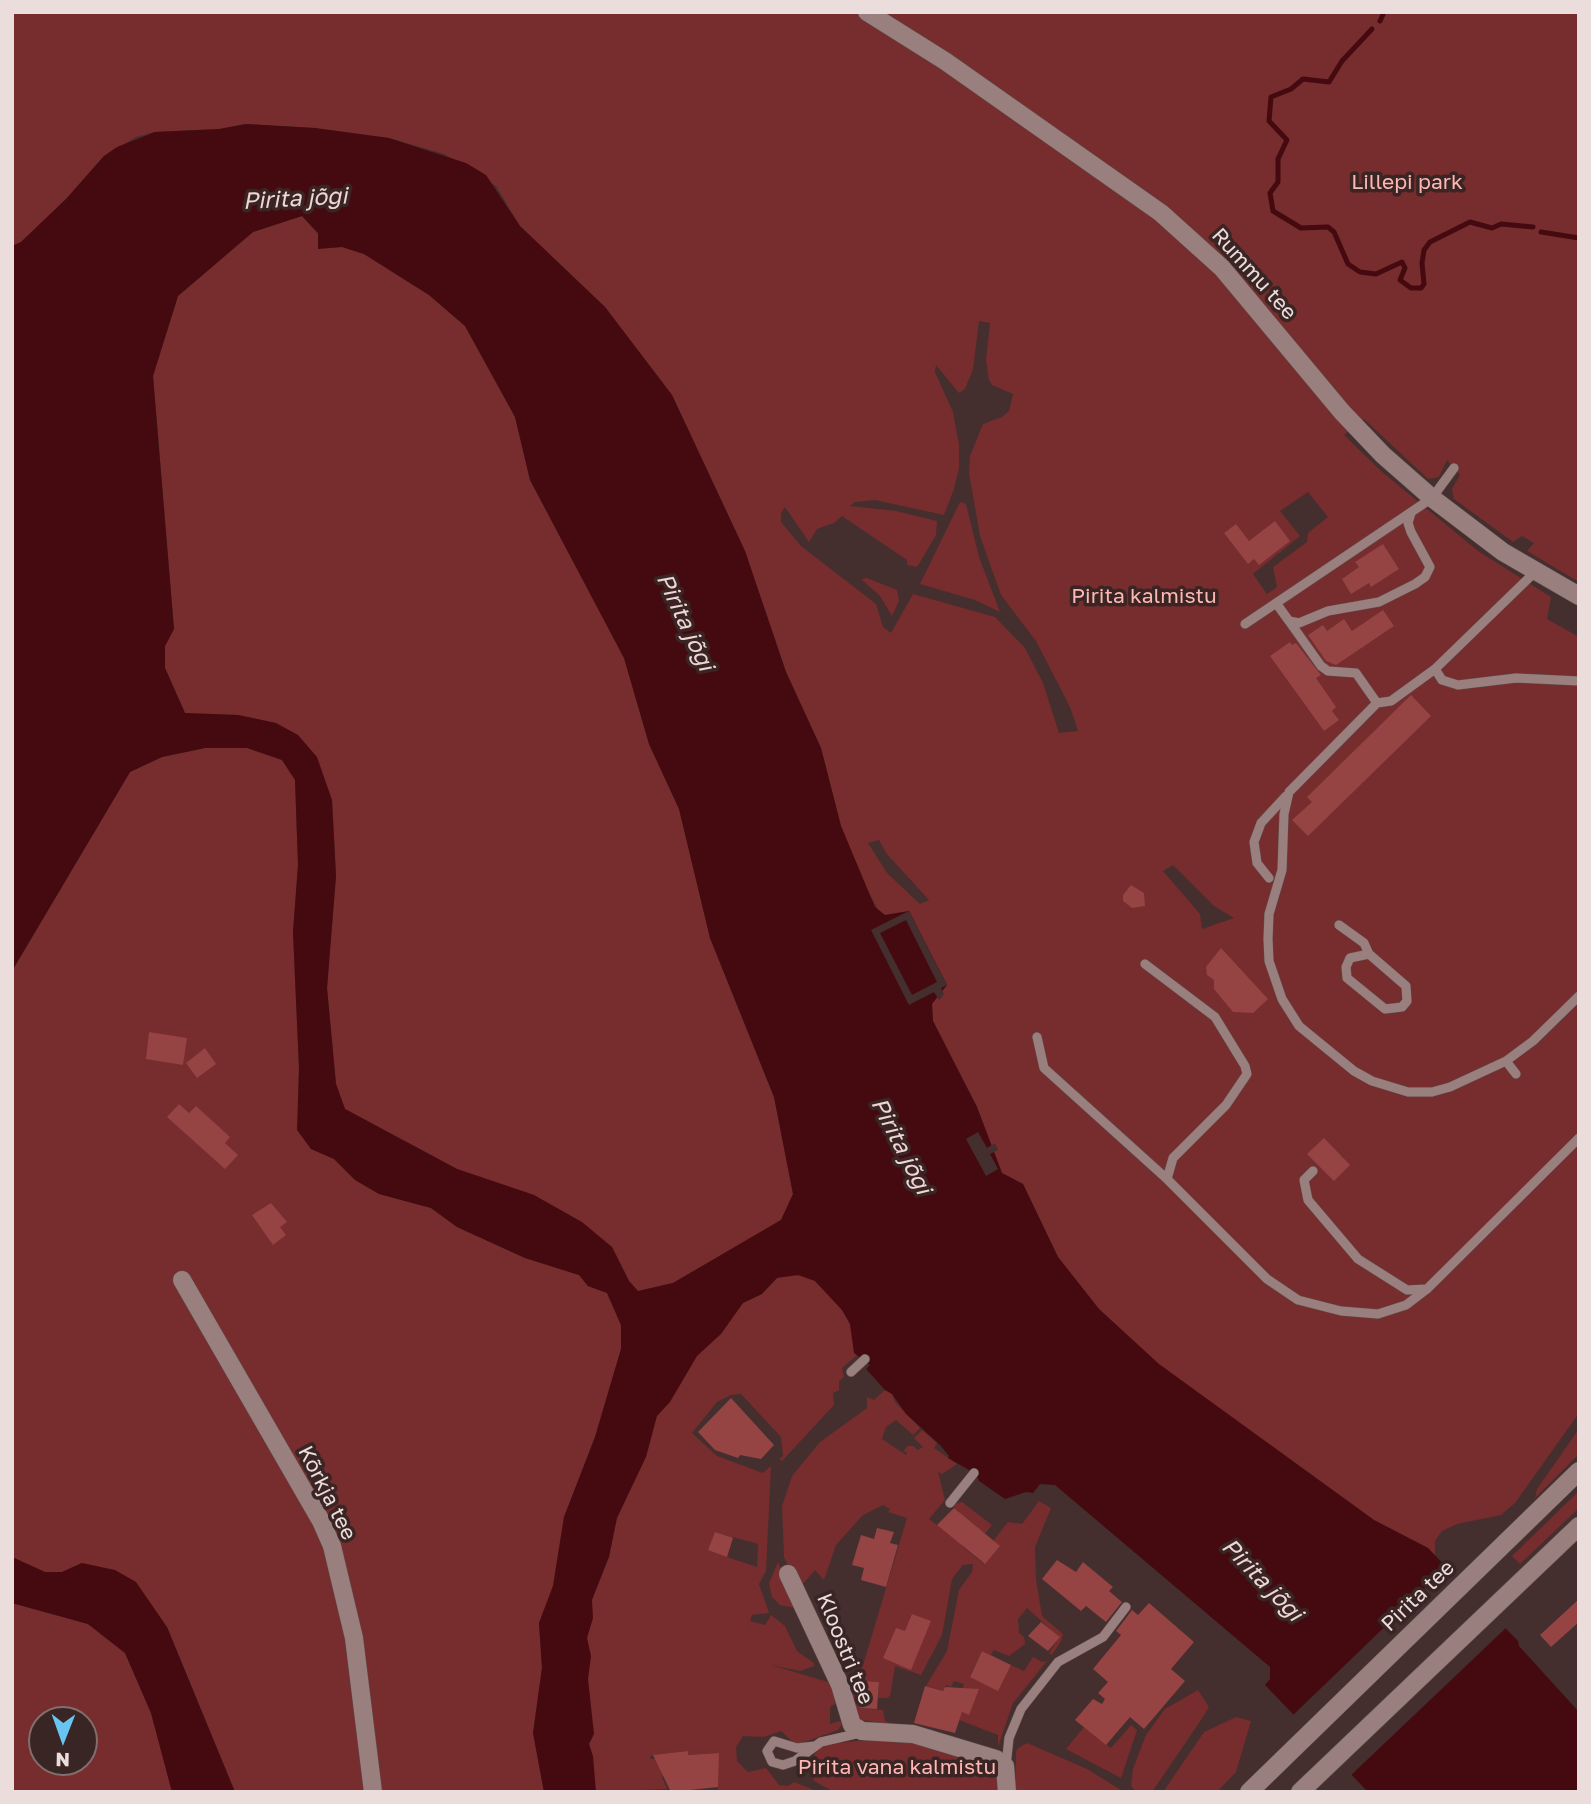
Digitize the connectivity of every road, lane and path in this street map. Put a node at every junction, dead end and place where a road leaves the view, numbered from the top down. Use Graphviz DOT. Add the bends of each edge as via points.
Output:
graph roads {
  1 [pos="867,12"];
  2 [pos="1454,468"];
  3 [pos="1432,498"];
  4 [pos="1411,513"];
  5 [pos="1535,572"];
  6 [pos="1579,596"];
  7 [pos="1276,603"];
  8 [pos="1289,621"];
  9 [pos="1245,624"];
  10 [pos="1435,668"];
  11 [pos="1579,681"];
  12 [pos="1377,703"];
  13 [pos="1289,792"];
  14 [pos="1269,878"];
  15 [pos="1339,925"];
  16 [pos="1369,954"];
  17 [pos="1145,964"];
  18 [pos="1579,996"];
  19 [pos="1037,1037"];
  20 [pos="1506,1061"];
  21 [pos="1516,1073"];
  22 [pos="1579,1138"];
  23 [pos="1313,1171"];
  24 [pos="1167,1179"];
  25 [pos="182,1280"];
  26 [pos="1427,1289"];
  27 [pos="864,1360"];
  28 [pos="851,1371"];
  29 [pos="1579,1471"];
  30 [pos="974,1473"];
  31 [pos="950,1503"];
  32 [pos="1579,1526"];
  33 [pos="788,1574"];
  34 [pos="1126,1607"];
  35 [pos="868,1732"];
  36 [pos="815,1746"];
  37 [pos="1006,1772"];
  38 [pos="373,1792"];
  39 [pos="1007,1792"];
  40 [pos="1249,1792"];
  41 [pos="1300,1792"];
  1 -- 3 [label="main road, Rummu tee" via="945,61 1192,239 1367,439"];
  2 -- 3 [label="lane"];
  3 -- 4 [label="lane"];
  3 -- 5 [label="main road, Rummu tee"];
  4 -- 7 [label="lane"];
  4 -- 8 [label="lane" via="1411,532 1429,561 1425,577 1379,602 1328,611 1299,623"];
  5 -- 6 [label="main road, Rummu tee"];
  5 -- 10 [label="lane"];
  7 -- 8 [label="lane"];
  7 -- 9 [label="lane"];
  8 -- 12 [label="lane" via="1321,666 1328,671 1356,673"];
  10 -- 11 [label="lane" via="1442,680 1458,685 1516,678"];
  10 -- 12 [label="lane" via="1391,701"];
  12 -- 13 [label="lane"];
  13 -- 14 [label="lane" via="1256,835 1257,863"];
  13 -- 20 [label="lane" via="1282,870 1269,914 1268,950 1282,999 1299,1026 1372,1082 1408,1092 1450,1087"];
  15 -- 16 [label="lane" via="1364,943"];
  16 -- 16 [label="lane" via="1406,986 1407,1001 1402,1007 1385,1009 1348,978 1350,958"];
  17 -- 24 [label="lane" via="1214,1017 1247,1074 1226,1105 1173,1158"];
  18 -- 20 [label="lane"];
  19 -- 24 [label="lane" via="1044,1068"];
  20 -- 21 [label="lane"];
  22 -- 26 [label="lane"];
  23 -- 26 [label="lane" via="1304,1180 1308,1200 1358,1259 1407,1290"];
  24 -- 26 [label="lane" via="1267,1279 1298,1300 1378,1314 1406,1305"];
  25 -- 38 [label="main road, Kõrkja tee" via="332,1546 354,1638"];
  27 -- 28 [label="lane"];
  29 -- 40 [label="main road, Pirita tee"];
  30 -- 31 [label="lane"];
  32 -- 41 [label="main road"];
  33 -- 35 [label="main road, Kloostri tee" via="840,1685 852,1725"];
  34 -- 37 [label="lane" via="1108,1633 1058,1662 1021,1709 1009,1738"];
  35 -- 36 [label="lane"];
  35 -- 37 [label="main road, Kloostri tee" via="932,1738 996,1759"];
  36 -- 36 [label="lane" via="783,1765 772,1762 767,1751 774,1741 797,1748"];
  37 -- 39 [label="main road"];
}
